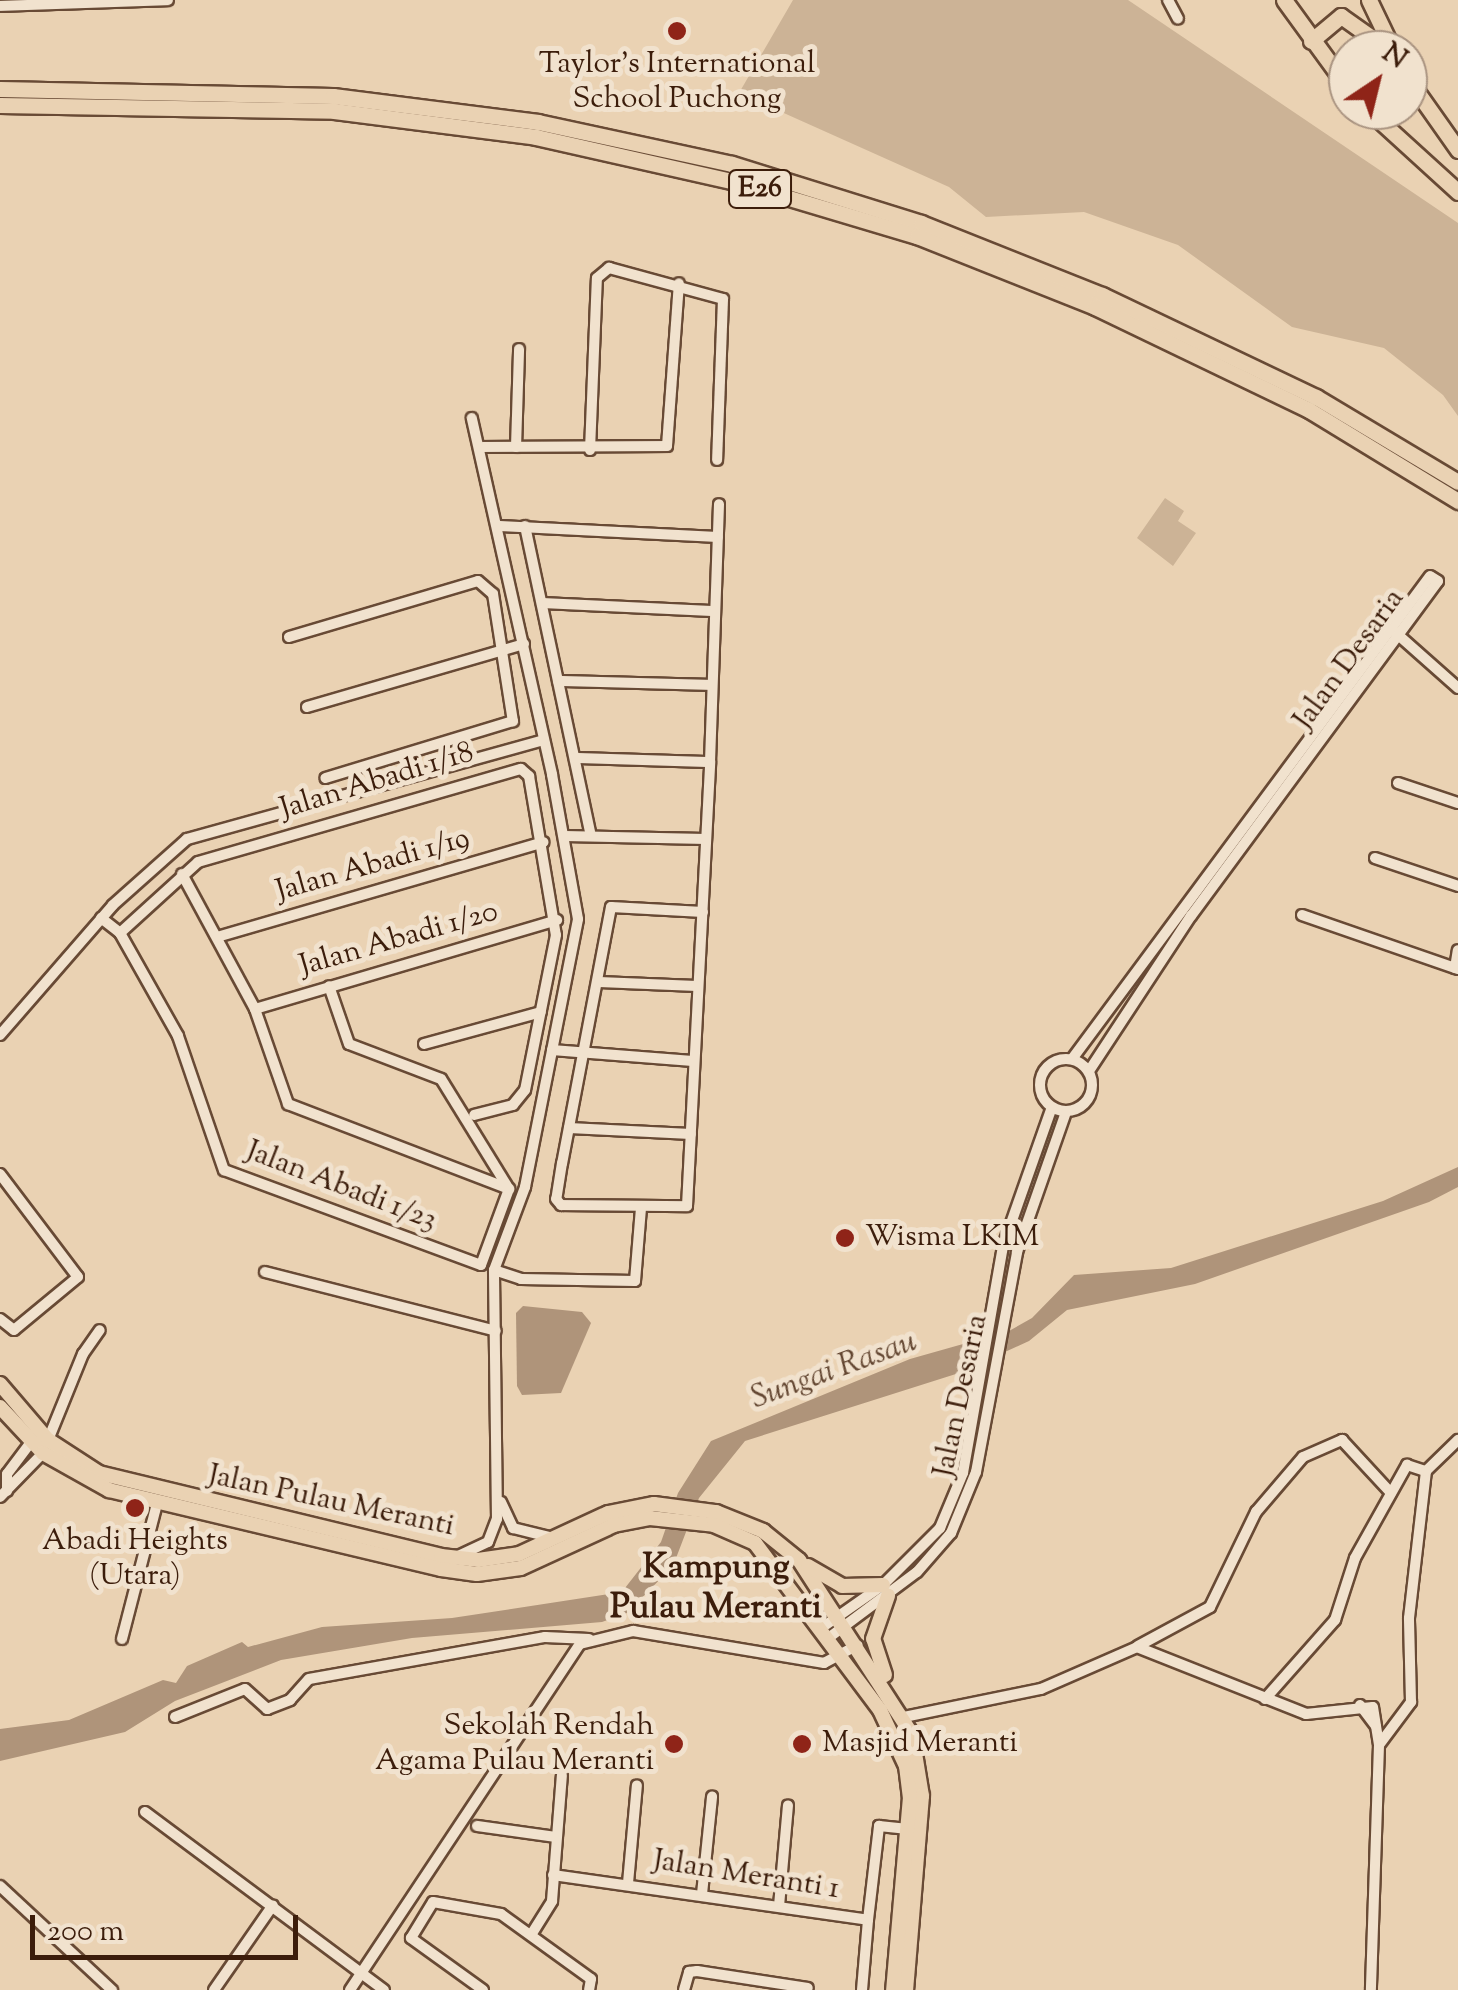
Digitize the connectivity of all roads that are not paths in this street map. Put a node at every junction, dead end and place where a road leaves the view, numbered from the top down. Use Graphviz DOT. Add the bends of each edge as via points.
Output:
graph roads {
  1 [pos="1168,0"];
  2 [pos="1284,0"];
  3 [pos="1369,0"];
  4 [pos="168,1"];
  5 [pos="0,6"];
  6 [pos="1178,19"];
  7 [pos="1362,30"];
  8 [pos="1382,30"];
  9 [pos="1312,40"];
  10 [pos="1328,61"];
  11 [pos="0,89"];
  12 [pos="0,105"];
  13 [pos="1428,108"];
  14 [pos="1390,130"];
  15 [pos="1458,150"];
  16 [pos="1458,192"];
  17 [pos="679,283"];
  18 [pos="519,349"];
  19 [pos="472,418"];
  20 [pos="483,447"];
  21 [pos="516,447"];
  22 [pos="590,450"];
  23 [pos="717,460"];
  24 [pos="1458,482"];
  25 [pos="1458,501"];
  26 [pos="720,504"];
  27 [pos="506,526"];
  28 [pos="525,526"];
  29 [pos="718,537"];
  30 [pos="542,603"];
  31 [pos="712,611"];
  32 [pos="1395,632"];
  33 [pos="289,637"];
  34 [pos="524,644"];
  35 [pos="503,650"];
  36 [pos="558,681"];
  37 [pos="709,685"];
  38 [pos="1458,688"];
  39 [pos="307,707"];
  40 [pos="544,740"];
  41 [pos="575,758"];
  42 [pos="710,762"];
  43 [pos="324,778"];
  44 [pos="1398,783"];
  45 [pos="1458,803"];
  46 [pos="590,832"];
  47 [pos="565,836"];
  48 [pos="706,839"];
  49 [pos="543,842"];
  50 [pos="1376,858"];
  51 [pos="182,874"];
  52 [pos="1458,886"];
  53 [pos="702,912"];
  54 [pos="1302,915"];
  55 [pos="101,918"];
  56 [pos="557,920"];
  57 [pos="120,934"];
  58 [pos="217,937"];
  59 [pos="1458,950"];
  60 [pos="1456,968"];
  61 [pos="599,982"];
  62 [pos="329,986"];
  63 [pos="698,986"];
  64 [pos="255,1008"];
  65 [pos="541,1012"];
  66 [pos="0,1036"];
  67 [pos="424,1044"];
  68 [pos="552,1050"];
  69 [pos="584,1058"];
  70 [pos="1072,1059"];
  71 [pos="693,1062"];
  72 [pos="1089,1071"];
  73 [pos="1052,1108"];
  74 [pos="1066,1112"];
  75 [pos="474,1115"];
  76 [pos="569,1128"];
  77 [pos="692,1134"];
  78 [pos="0,1174"];
  79 [pos="510,1189"];
  80 [pos="641,1208"];
  81 [pos="494,1270"];
  82 [pos="265,1272"];
  83 [pos="0,1319"];
  84 [pos="100,1330"];
  85 [pos="496,1331"];
  86 [pos="0,1384"];
  87 [pos="0,1407"];
  88 [pos="1458,1440"];
  89 [pos="31,1442"];
  90 [pos="46,1447"];
  91 [pos="1426,1471"];
  92 [pos="1391,1493"];
  93 [pos="3,1494"];
  94 [pos="500,1501"];
  95 [pos="157,1504"];
  96 [pos="652,1511"];
  97 [pos="715,1519"];
  98 [pos="560,1535"];
  99 [pos="452,1558"];
  100 [pos="799,1560"];
  101 [pos="886,1590"];
  102 [pos="842,1622"];
  103 [pos="823,1634"];
  104 [pos="122,1639"];
  105 [pos="589,1640"];
  106 [pos="858,1645"];
  107 [pos="1137,1647"];
  108 [pos="840,1658"];
  109 [pos="1264,1699"];
  110 [pos="900,1711"];
  111 [pos="175,1717"];
  112 [pos="1379,1744"];
  113 [pos="562,1775"];
  114 [pos="637,1784"];
  115 [pos="712,1797"];
  116 [pos="788,1805"];
  117 [pos="145,1812"];
  118 [pos="477,1826"];
  119 [pos="908,1829"];
  120 [pos="556,1837"];
  121 [pos="553,1875"];
  122 [pos="628,1883"];
  123 [pos="0,1886"];
  124 [pos="702,1894"];
  125 [pos="274,1905"];
  126 [pos="779,1906"];
  127 [pos="868,1920"];
  128 [pos="531,1934"];
  129 [pos="361,1973"];
  130 [pos="808,1988"];
  131 [pos="352,1989"];
  132 [pos="112,1990"];
  133 [pos="214,1990"];
  134 [pos="384,1990"];
  135 [pos="483,1990"];
  136 [pos="589,1990"];
  137 [pos="684,1990"];
  138 [pos="862,1990"];
  139 [pos="893,1990"];
  140 [pos="906,1990"];
  141 [pos="1371,1990"];
  1 -- 6 [label="street"];
  2 -- 9 [label="highway"];
  3 -- 8 [label="highway"];
  4 -- 5 [label="street"];
  7 -- 9 [label="highway" via="1341,16"];
  9 -- 10 [label="highway"];
  11 -- 24 [label="highway, E26" via="333,96 538,122 732,164 921,223 1102,295 1316,397"];
  12 -- 25 [label="highway, E26" via="334,111 536,137 732,181 916,236 1094,307 1309,410"];
  13 -- 15 [label="highway"];
  14 -- 16 [label="highway"];
  17 -- 22 [label="street" via="670,442 658,451"];
  17 -- 22 [label="street" via="609,268 599,274"];
  17 -- 23 [label="street" via="723,299"];
  18 -- 21 [label="street"];
  19 -- 20 [label="street"];
  20 -- 21 [label="street"];
  20 -- 27 [label="street"];
  21 -- 22 [label="street"];
  26 -- 29 [label="street"];
  27 -- 28 [label="street"];
  27 -- 34 [label="street"];
  28 -- 29 [label="street"];
  28 -- 30 [label="street"];
  29 -- 31 [label="street"];
  30 -- 31 [label="street"];
  30 -- 36 [label="street"];
  31 -- 37 [label="street"];
  32 -- 32 [label="street, Jalan Desaria" via="1430,576 1438,581"];
  32 -- 38 [label="street"];
  32 -- 70 [label="street, Jalan Desaria"];
  32 -- 72 [label="street, Jalan Desaria"];
  33 -- 35 [label="street" via="478,581 490,588"];
  34 -- 35 [label="street"];
  34 -- 40 [label="street"];
  35 -- 39 [label="street"];
  35 -- 43 [label="street" via="516,711 505,727"];
  36 -- 37 [label="street"];
  36 -- 41 [label="street"];
  37 -- 42 [label="street"];
  40 -- 47 [label="street"];
  40 -- 55 [label="street" via="200,834 174,849"];
  41 -- 42 [label="street"];
  41 -- 46 [label="street"];
  42 -- 48 [label="street"];
  44 -- 45 [label="street"];
  46 -- 47 [label="street"];
  46 -- 48 [label="street"];
  47 -- 68 [label="street" via="578,919"];
  48 -- 53 [label="street"];
  49 -- 51 [label="street, Jalan Abadi 1/18" via="529,776 515,768 240,848"];
  49 -- 56 [label="street, Jalan Abadi 1/18"];
  49 -- 58 [label="street, Jalan Abadi 1/19"];
  50 -- 52 [label="street"];
  51 -- 57 [label="street, Jalan Abadi 1/18"];
  51 -- 58 [label="street"];
  53 -- 61 [label="street" via="610,907"];
  53 -- 63 [label="street"];
  54 -- 60 [label="street"];
  55 -- 57 [label="street, Jalan Abadi 1/23"];
  55 -- 66 [label="street"];
  56 -- 62 [label="street, Jalan Abadi 1/20"];
  56 -- 65 [label="street"];
  57 -- 79 [label="street, Jalan Abadi 1/23" via="178,1036 224,1170 481,1266"];
  58 -- 64 [label="street"];
  59 -- 60 [label="street"];
  61 -- 63 [label="street"];
  61 -- 69 [label="street"];
  62 -- 64 [label="street, Jalan Abadi 1/20"];
  62 -- 79 [label="street" via="349,1044 441,1079"];
  63 -- 71 [label="street"];
  64 -- 79 [label="street" via="288,1104"];
  65 -- 67 [label="street"];
  65 -- 75 [label="street" via="520,1100"];
  68 -- 69 [label="street"];
  68 -- 81 [label="street" via="526,1186"];
  69 -- 71 [label="street"];
  69 -- 76 [label="street"];
  70 -- 72 [label="street"];
  70 -- 73 [label="street, Jalan Desaria" via="1056,1060 1041,1077 1040,1091"];
  71 -- 77 [label="street"];
  72 -- 74 [label="street, Jalan Desaria" via="1088,1100"];
  73 -- 74 [label="street"];
  73 -- 101 [label="street, Jalan Desaria" via="1004,1246 963,1473 940,1528"];
  74 -- 101 [label="street, Jalan Desaria" via="1017,1252 976,1472 951,1534"];
  76 -- 77 [label="street"];
  76 -- 80 [label="street" via="556,1199 561,1206"];
  77 -- 80 [label="street" via="688,1206"];
  78 -- 83 [label="street" via="78,1278 10,1331"];
  80 -- 81 [label="street" via="639,1276 630,1283 511,1278"];
  81 -- 85 [label="street"];
  82 -- 85 [label="street"];
  84 -- 90 [label="street" via="83,1354"];
  85 -- 94 [label="street"];
  86 -- 90 [label="main road, Jalan Pulau Meranti"];
  87 -- 89 [label="main road, Jalan Pulau Meranti"];
  88 -- 91 [label="street"];
  89 -- 90 [label="main road, Jalan Pulau Meranti"];
  89 -- 93 [label="street" via="7,1474"];
  90 -- 93 [label="street"];
  90 -- 95 [label="main road, Jalan Pulau Meranti" via="96,1485"];
  90 -- 99 [label="main road, Jalan Pulau Meranti" via="98,1473 164,1493"];
  91 -- 92 [label="street" via="1407,1465"];
  91 -- 112 [label="street" via="1409,1618 1411,1702"];
  92 -- 107 [label="street" via="1346,1442 1312,1452 1256,1512 1210,1607"];
  92 -- 109 [label="street" via="1355,1558 1334,1620"];
  94 -- 98 [label="street" via="520,1533"];
  94 -- 99 [label="street" via="488,1542"];
  95 -- 96 [label="main road, Jalan Pulau Meranti" via="478,1574 520,1568"];
  95 -- 104 [label="street"];
  96 -- 97 [label="main road, Jalan Pulau Meranti"];
  96 -- 98 [label="main road, Jalan Pulau Meranti" via="619,1509"];
  97 -- 100 [label="main road, Jalan Pulau Meranti" via="764,1531"];
  97 -- 103 [label="main road, Jalan Pulau Meranti" via="755,1543"];
  98 -- 99 [label="main road, Jalan Pulau Meranti" via="519,1554"];
  100 -- 101 [label="main road" via="842,1586"];
  100 -- 102 [label="main road, Jalan Pulau Meranti"];
  101 -- 102 [label="street, Jalan Desaria"];
  101 -- 110 [label="main road" via="873,1639"];
  102 -- 103 [label="street, Jalan Desaria"];
  102 -- 106 [label="main road, Jalan Pulau Meranti"];
  103 -- 108 [label="main road, Jalan Pulau Meranti"];
  105 -- 108 [label="street" via="633,1631 810,1662"];
  105 -- 111 [label="street" via="517,1641 309,1679 290,1700 267,1709 245,1689"];
  105 -- 129 [label="street" via="544,1695"];
  106 -- 108 [label="street"];
  106 -- 110 [label="main road, Jalan Pulau Meranti"];
  107 -- 109 [label="street"];
  107 -- 110 [label="street" via="1041,1689"];
  108 -- 119 [label="main road, Jalan Pulau Meranti" via="897,1740 910,1797"];
  109 -- 112 [label="street" via="1306,1714 1360,1705 1376,1726"];
  110 -- 140 [label="main road, Jalan Pulau Meranti" via="922,1796"];
  112 -- 141 [label="street"];
  113 -- 120 [label="street"];
  114 -- 122 [label="street"];
  115 -- 124 [label="street"];
  116 -- 126 [label="street"];
  117 -- 125 [label="street"];
  118 -- 120 [label="street"];
  119 -- 127 [label="street, Jalan Meranti 1" via="878,1826"];
  119 -- 139 [label="main road, Jalan Pulau Meranti"];
  120 -- 121 [label="street"];
  121 -- 122 [label="street, Jalan Meranti 1"];
  121 -- 128 [label="street" via="552,1901"];
  122 -- 124 [label="street, Jalan Meranti 1"];
  123 -- 132 [label="street"];
  124 -- 126 [label="street, Jalan Meranti 1"];
  125 -- 129 [label="street"];
  125 -- 133 [label="street"];
  126 -- 127 [label="street, Jalan Meranti 1"];
  127 -- 138 [label="street"];
  128 -- 135 [label="street" via="501,1914 437,1901 428,1908 412,1938"];
  128 -- 136 [label="street" via="592,1979"];
  129 -- 131 [label="street"];
  129 -- 134 [label="street"];
  130 -- 137 [label="street" via="689,1972"];
}
